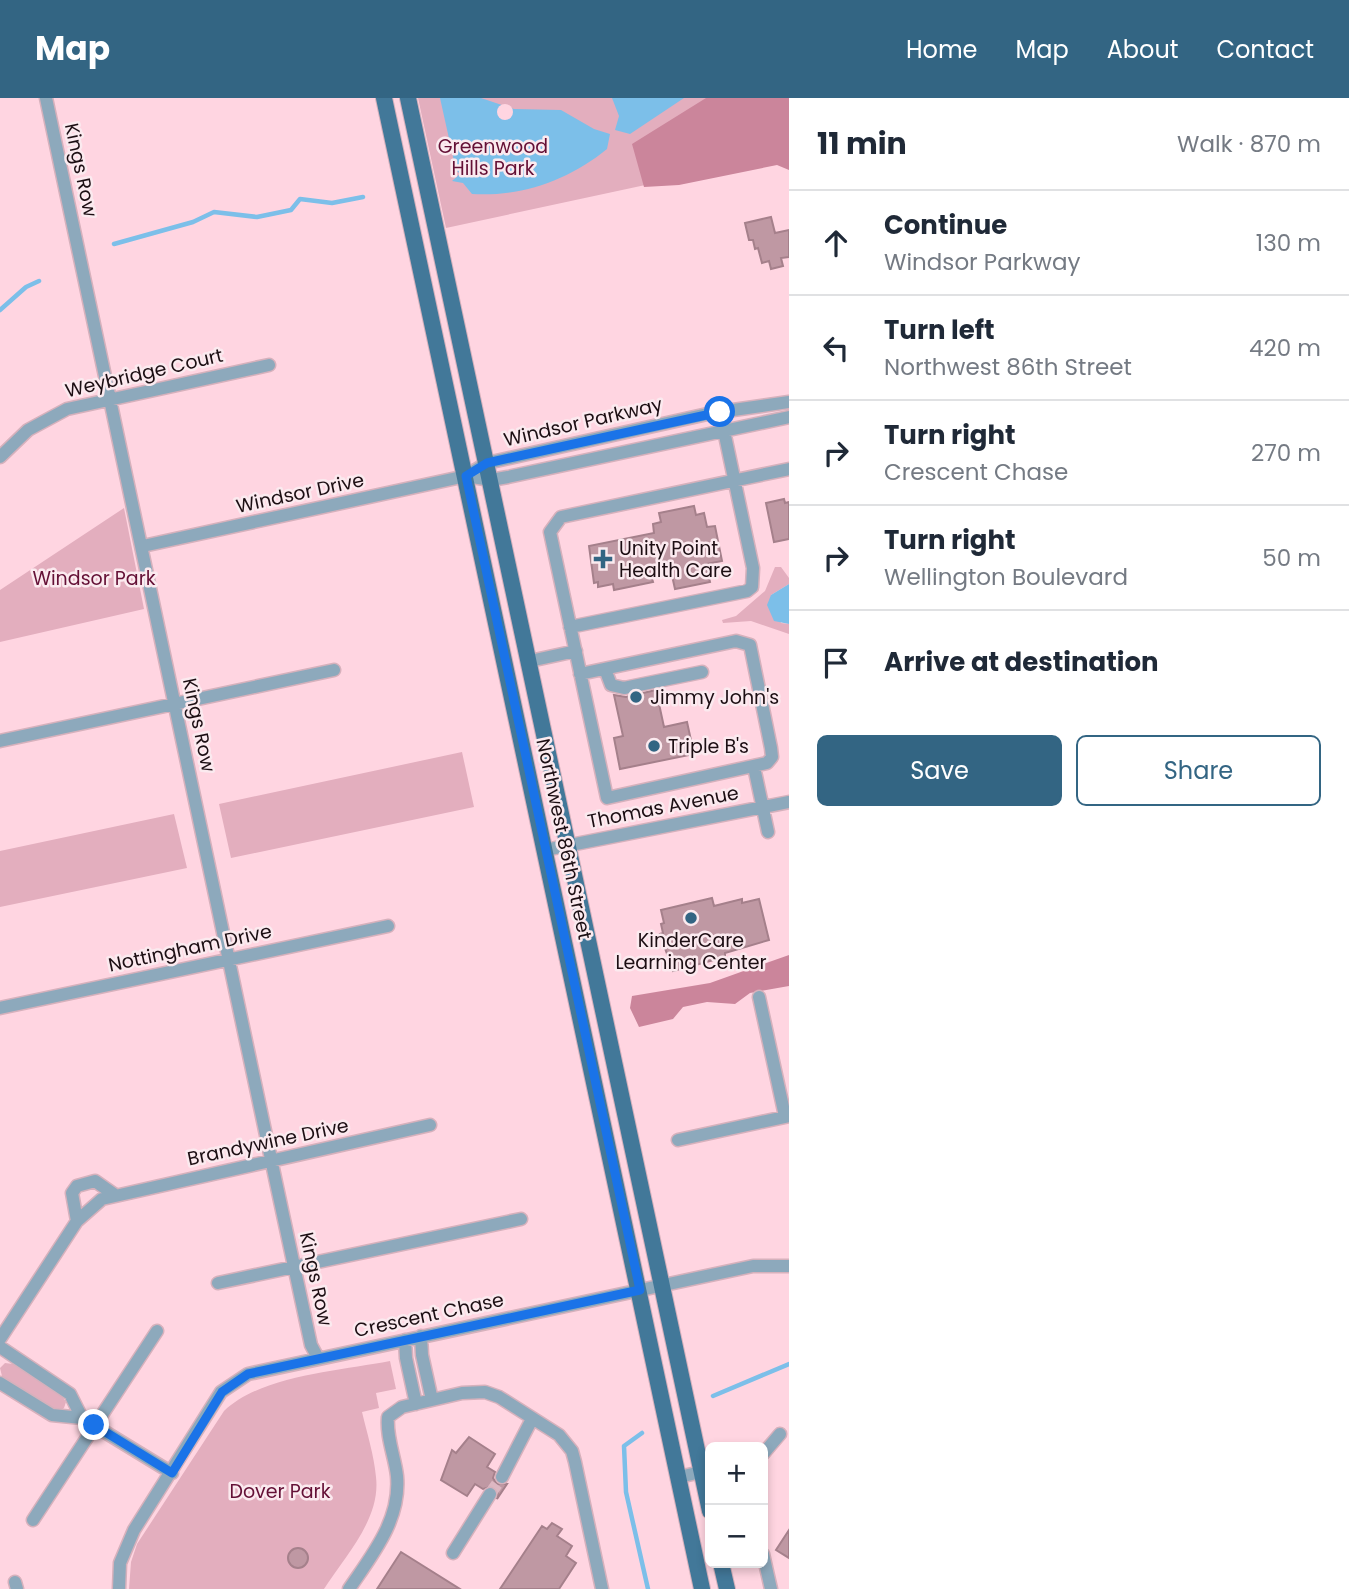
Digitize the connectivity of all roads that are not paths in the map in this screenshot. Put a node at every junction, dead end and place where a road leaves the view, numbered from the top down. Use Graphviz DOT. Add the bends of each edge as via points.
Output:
graph roads {
  1 [pos="46,98"];
  2 [pos="384,98"];
  3 [pos="408,98"];
  4 [pos="269,365"];
  5 [pos="111,398"];
  6 [pos="789,402"];
  7 [pos="720,412"];
  8 [pos="789,417"];
  9 [pos="722,432"];
  10 [pos="0,457"];
  11 [pos="487,463"];
  12 [pos="789,469"];
  13 [pos="466,476"];
  14 [pos="491,480"];
  15 [pos="734,481"];
  16 [pos="142,546"];
  17 [pos="570,627"];
  18 [pos="576,651"];
  19 [pos="530,661"];
  20 [pos="605,669"];
  21 [pos="334,670"];
  22 [pos="702,672"];
  23 [pos="580,674"];
  24 [pos="175,704"];
  25 [pos="0,741"];
  26 [pos="754,767"];
  27 [pos="789,802"];
  28 [pos="762,808"];
  29 [pos="768,832"];
  30 [pos="569,845"];
  31 [pos="545,850"];
  32 [pos="388,926"];
  33 [pos="229,959"];
  34 [pos="759,998"];
  35 [pos="0,1008"];
  36 [pos="787,1116"];
  37 [pos="430,1125"];
  38 [pos="678,1140"];
  39 [pos="271,1162"];
  40 [pos="115,1195"];
  41 [pos="521,1219"];
  42 [pos="77,1221"];
  43 [pos="789,1266"];
  44 [pos="294,1268"];
  45 [pos="218,1283"];
  46 [pos="663,1284"];
  47 [pos="640,1290"];
  48 [pos="157,1332"];
  49 [pos="421,1336"];
  50 [pos="0,1339"];
  51 [pos="405,1340"];
  52 [pos="0,1347"];
  53 [pos="318,1358"];
  54 [pos="0,1383"];
  55 [pos="432,1400"];
  56 [pos="416,1404"];
  57 [pos="82,1418"];
  58 [pos="532,1419"];
  59 [pos="94,1425"];
  60 [pos="780,1434"];
  61 [pos="768,1448"];
  62 [pos="705,1467"];
  63 [pos="705,1471"];
  64 [pos="172,1473"];
  65 [pos="502,1477"];
  66 [pos="679,1477"];
  67 [pos="490,1494"];
  68 [pos="33,1520"];
  69 [pos="453,1553"];
  70 [pos="723,1568"];
  71 [pos="766,1568"];
  72 [pos="119,1589"];
  73 [pos="349,1589"];
  74 [pos="602,1589"];
  75 [pos="702,1589"];
  76 [pos="727,1589"];
  77 [pos="771,1589"];
  1 -- 5 [label="street, Kings Row"];
  2 -- 13 [label="main road, Northwest 86th Street"];
  3 -- 11 [label="main road, Northwest 86th Street"];
  4 -- 5 [label="street, Weybridge Court"];
  5 -- 10 [label="street, Weybridge Court" via="47,418"];
  5 -- 16 [label="street, Kings Row"];
  6 -- 7 [label="street, Windsor Parkway"];
  7 -- 9 [label="street"];
  7 -- 11 [label="street, Windsor Parkway"];
  8 -- 9 [label="street, Windsor Parkway"];
  9 -- 14 [label="street, Windsor Parkway"];
  9 -- 15 [label="street"];
  11 -- 13 [label="street, Windsor Parkway"];
  11 -- 14 [label="main road, Northwest 86th Street"];
  12 -- 15 [label="street"];
  13 -- 14 [label="street, Windsor Parkway"];
  13 -- 16 [label="street, Windsor Drive"];
  13 -- 31 [label="main road, Northwest 86th Street"];
  14 -- 19 [label="main road, Northwest 86th Street"];
  15 -- 17 [label="street" via="561,517 550,531"];
  15 -- 17 [label="street" via="754,579 747,591"];
  16 -- 24 [label="street, Kings Row"];
  17 -- 18 [label="street"];
  18 -- 19 [label="street"];
  18 -- 23 [label="street"];
  19 -- 30 [label="main road, Northwest 86th Street"];
  20 -- 22 [label="street" via="611,685 624,688"];
  20 -- 23 [label="street"];
  20 -- 26 [label="street" via="737,641 750,645 772,757"];
  21 -- 24 [label="street"];
  23 -- 26 [label="street" via="607,798"];
  24 -- 25 [label="street"];
  24 -- 33 [label="street, Kings Row"];
  26 -- 28 [label="street"];
  27 -- 28 [label="street, Thomas Avenue"];
  28 -- 29 [label="street"];
  28 -- 30 [label="street, Thomas Avenue"];
  30 -- 31 [label="street, Thomas Avenue"];
  30 -- 46 [label="main road, Northwest 86th Street"];
  31 -- 47 [label="main road, Northwest 86th Street"];
  32 -- 33 [label="street, Nottingham Drive"];
  33 -- 35 [label="street, Nottingham Drive"];
  33 -- 39 [label="street, Kings Row"];
  34 -- 36 [label="street"];
  36 -- 38 [label="street"];
  37 -- 39 [label="street, Brandywine Drive"];
  39 -- 40 [label="street, Brandywine Drive"];
  39 -- 44 [label="street, Kings Row"];
  40 -- 42 [label="street, Brandywine Drive" via="91,1206"];
  40 -- 42 [label="street" via="95,1181 77,1186 72,1193"];
  41 -- 44 [label="street"];
  42 -- 50 [label="street, Brandywine Drive"];
  43 -- 46 [label="street, Crescent Chase" via="753,1266"];
  44 -- 45 [label="street"];
  44 -- 53 [label="street, Kings Row"];
  46 -- 47 [label="street, Crescent Chase"];
  46 -- 62 [label="main road, Northwest 86th Street"];
  47 -- 49 [label="street, Crescent Chase"];
  47 -- 66 [label="main road, Northwest 86th Street"];
  48 -- 59 [label="street"];
  49 -- 51 [label="street, Crescent Chase"];
  49 -- 55 [label="street"];
  51 -- 53 [label="street, Crescent Chase"];
  51 -- 56 [label="street"];
  52 -- 57 [label="street" via="70,1394"];
  53 -- 64 [label="street, Crescent Chase" via="265,1369 234,1382 222,1392"];
  54 -- 57 [label="street" via="52,1415"];
  55 -- 56 [label="street"];
  55 -- 58 [label="street" via="485,1392"];
  56 -- 73 [label="street" via="388,1417 397,1500 383,1538"];
  57 -- 59 [label="street"];
  58 -- 65 [label="street"];
  58 -- 74 [label="street" via="559,1435 572,1451"];
  59 -- 64 [label="street"];
  59 -- 68 [label="street"];
  60 -- 61 [label="street"];
  63 -- 66 [label="street"];
  64 -- 72 [label="street, Crescent Chase" via="125,1548"];
  66 -- 75 [label="main road, Northwest 86th Street"];
  67 -- 69 [label="street"];
  70 -- 76 [label="main road"];
  71 -- 77 [label="street"];
}
